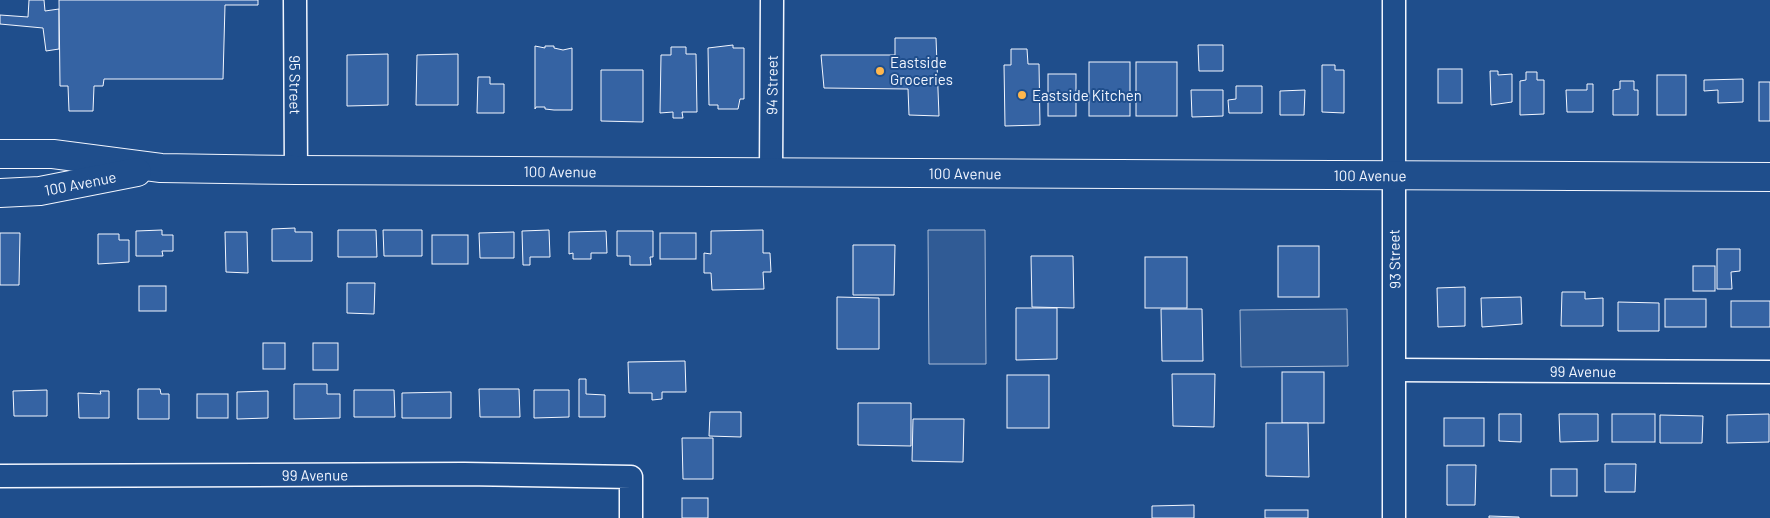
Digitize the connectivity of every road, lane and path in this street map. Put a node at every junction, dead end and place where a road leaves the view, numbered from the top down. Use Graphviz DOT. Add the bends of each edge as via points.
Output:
graph roads {
  1 [pos="295,0"];
  2 [pos="772,0"];
  3 [pos="1394,0"];
  4 [pos="0,154"];
  5 [pos="161,168"];
  6 [pos="296,170"];
  7 [pos="771,171"];
  8 [pos="1394,175"];
  9 [pos="1770,177"];
  10 [pos="0,193"];
  11 [pos="1395,370"];
  12 [pos="1770,372"];
  13 [pos="0,476"];
  14 [pos="631,518"];
  15 [pos="1394,518"];
  1 -- 6 [label="street, 95 Street"];
  2 -- 7 [label="street, 94 Street"];
  3 -- 8 [label="street, 93 Street"];
  4 -- 5 [label="main road, 100 Avenue" via="53,154"];
  5 -- 6 [label="main road, 100 Avenue"];
  5 -- 10 [label="main road, 100 Avenue" via="40,191"];
  6 -- 7 [label="main road, 100 Avenue"];
  7 -- 8 [label="main road, 100 Avenue"];
  8 -- 9 [label="main road, 100 Avenue"];
  8 -- 11 [label="street, 93 Street"];
  11 -- 12 [label="street, 99 Avenue"];
  11 -- 15 [label="street, 93 Street"];
  13 -- 14 [label="street, 99 Avenue" via="464,474 631,477"];
}
